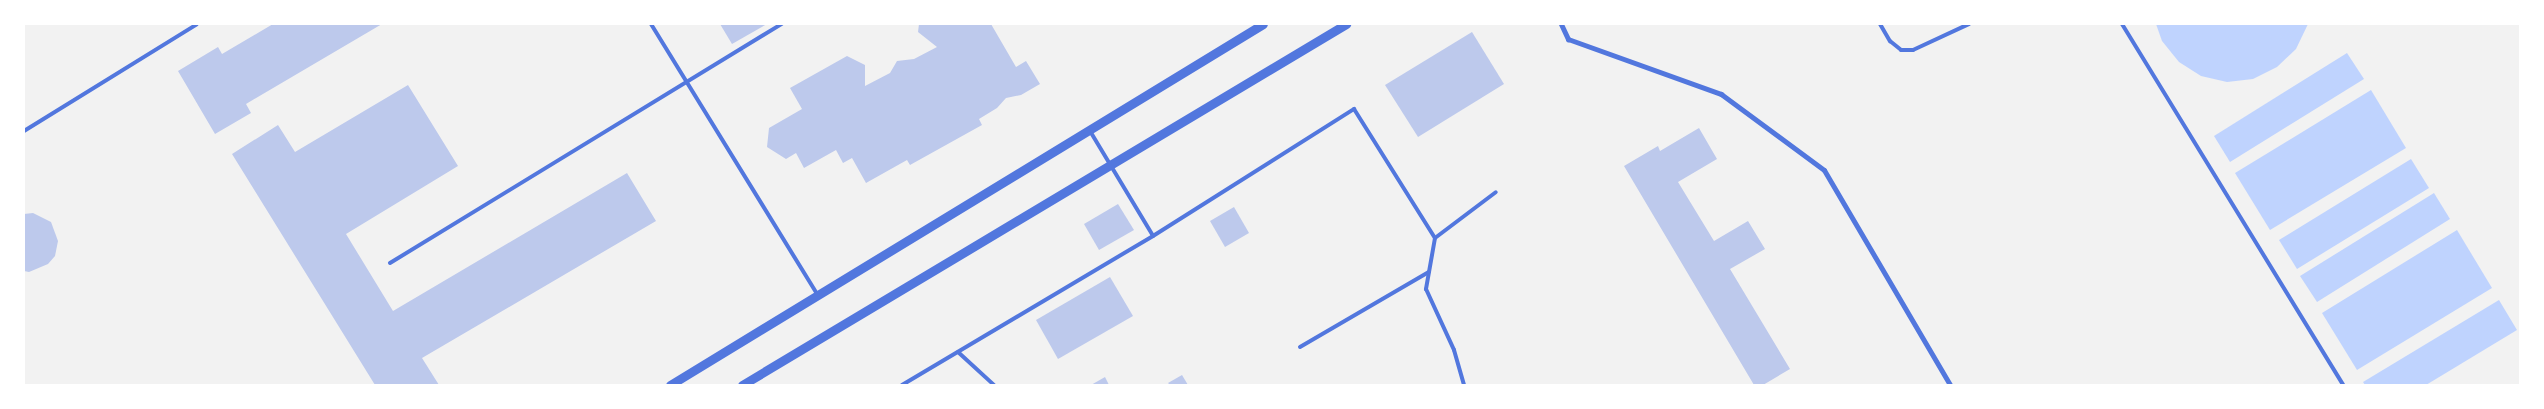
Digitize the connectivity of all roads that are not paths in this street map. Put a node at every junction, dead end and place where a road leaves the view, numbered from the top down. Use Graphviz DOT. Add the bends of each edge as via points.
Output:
graph roads {
  1 [pos="197,24"];
  2 [pos="651,24"];
  3 [pos="782,24"];
  4 [pos="1263,24"];
  5 [pos="1346,24"];
  6 [pos="1561,24"];
  7 [pos="1880,24"];
  8 [pos="1969,24"];
  9 [pos="2122,24"];
  10 [pos="685,80"];
  11 [pos="24,131"];
  12 [pos="1090,131"];
  13 [pos="1110,165"];
  14 [pos="1496,192"];
  15 [pos="1154,236"];
  16 [pos="1436,238"];
  17 [pos="390,263"];
  18 [pos="1429,272"];
  19 [pos="818,296"];
  20 [pos="1300,347"];
  21 [pos="958,352"];
  22 [pos="670,385"];
  23 [pos="742,385"];
  24 [pos="902,385"];
  25 [pos="994,385"];
  26 [pos="1464,385"];
  27 [pos="1950,385"];
  28 [pos="2343,385"];
  1 -- 11 [label="lane"];
  2 -- 10 [label="lane"];
  3 -- 10 [label="lane"];
  4 -- 12 [label="street"];
  5 -- 13 [label="street"];
  6 -- 27 [label="street" via="1568,39 1722,94 1824,170"];
  7 -- 8 [label="lane" via="1890,41 1901,50 1914,50"];
  9 -- 28 [label="lane"];
  10 -- 17 [label="lane"];
  10 -- 19 [label="lane"];
  12 -- 13 [label="lane"];
  12 -- 19 [label="street"];
  13 -- 15 [label="lane"];
  13 -- 23 [label="street"];
  14 -- 16 [label="lane"];
  15 -- 16 [label="lane" via="1354,109"];
  15 -- 21 [label="lane"];
  16 -- 18 [label="lane"];
  18 -- 20 [label="lane"];
  18 -- 26 [label="lane" via="1426,289 1454,350"];
  19 -- 22 [label="street"];
  21 -- 24 [label="lane"];
  21 -- 25 [label="lane"];
}
